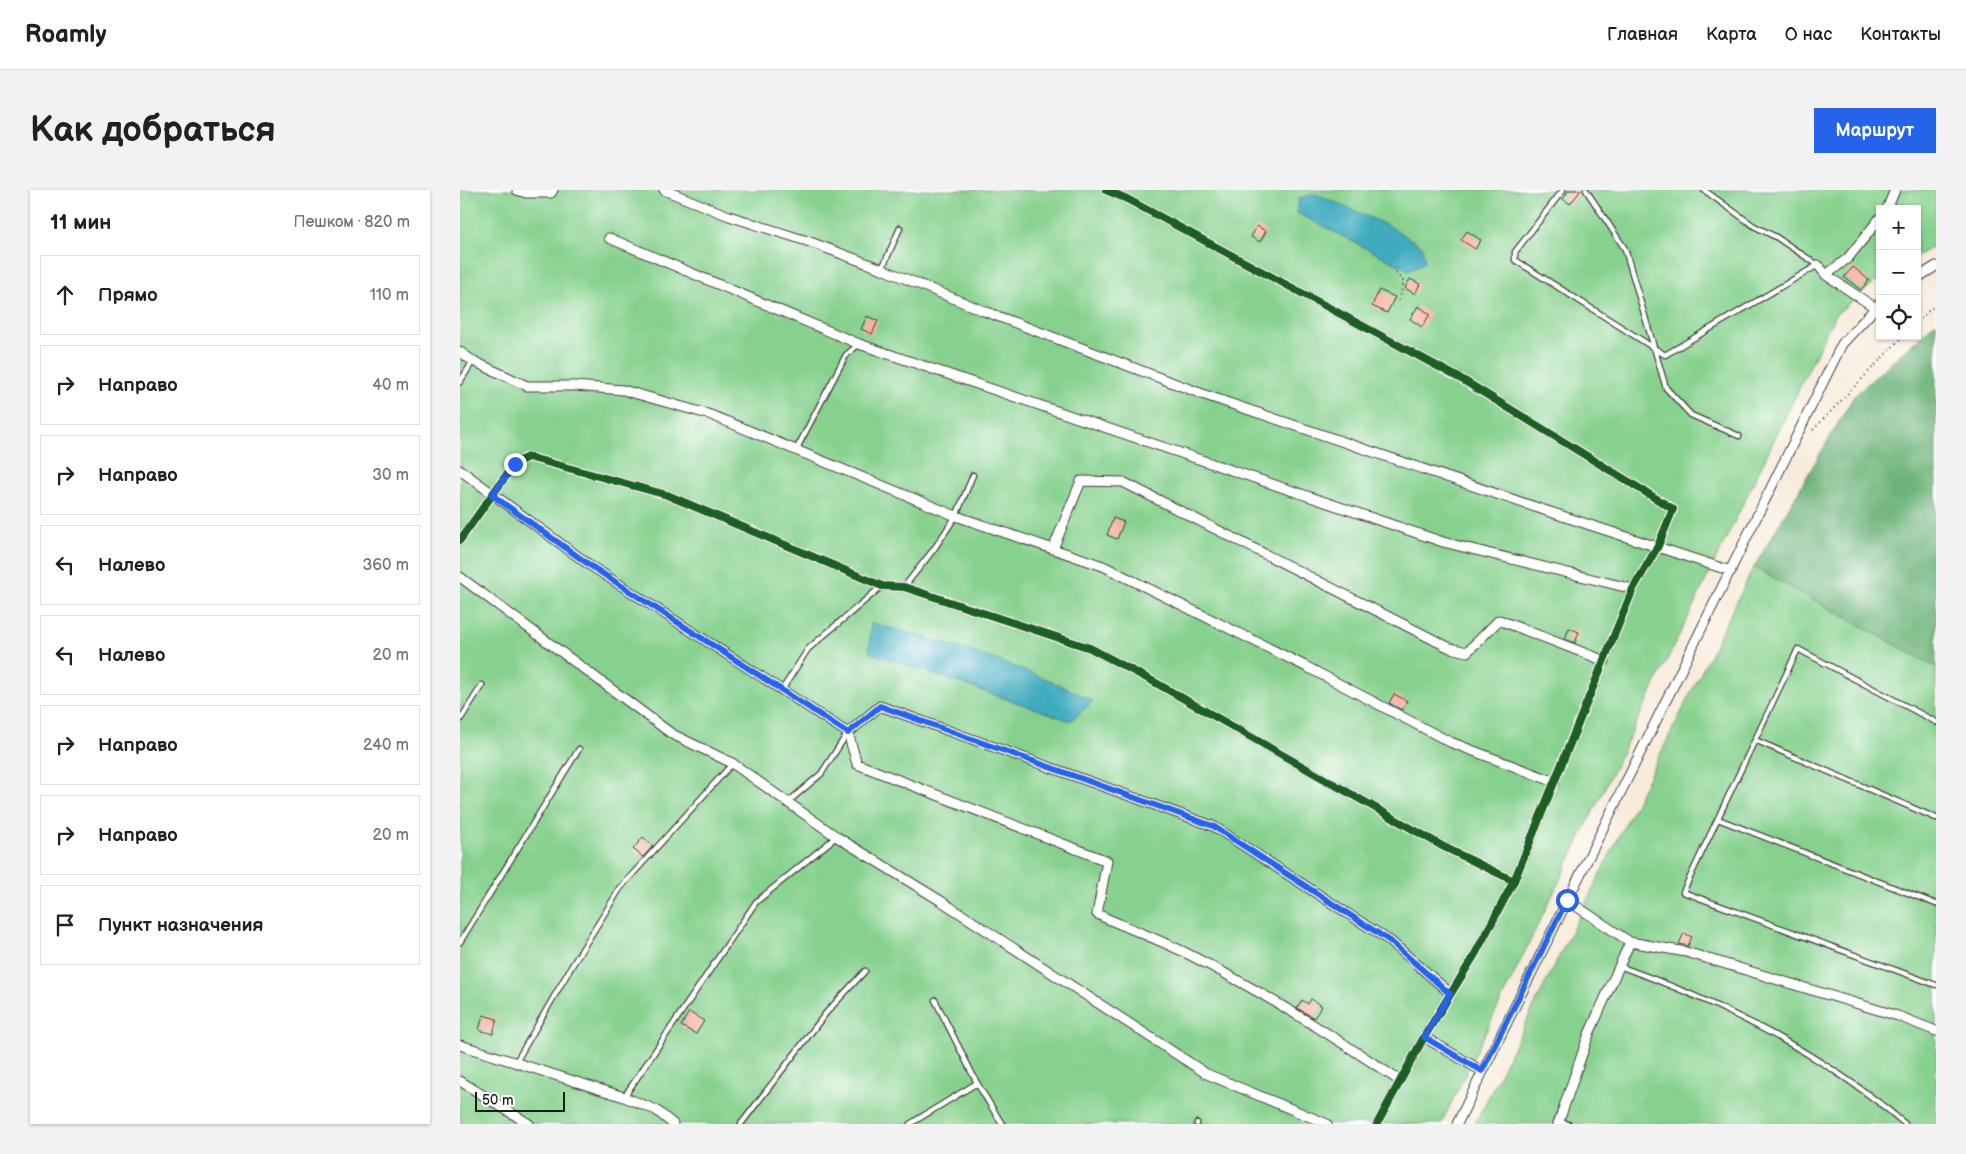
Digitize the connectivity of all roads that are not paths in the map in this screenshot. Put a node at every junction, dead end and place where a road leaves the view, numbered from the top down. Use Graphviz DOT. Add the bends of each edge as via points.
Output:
graph roads {
  1 [pos="517,190"];
  2 [pos="553,190"];
  3 [pos="664,190"];
  4 [pos="1106,190"];
  5 [pos="1563,190"];
  6 [pos="1586,190"];
  7 [pos="1704,190"];
  8 [pos="1895,190"];
  9 [pos="1889,205"];
  10 [pos="1876,223"];
  11 [pos="900,228"];
  12 [pos="609,238"];
  13 [pos="1818,265"];
  14 [pos="1936,266"];
  15 [pos="882,268"];
  16 [pos="1826,275"];
  17 [pos="1921,275"];
  18 [pos="1876,304"];
  19 [pos="1876,306"];
  20 [pos="859,344"];
  21 [pos="1657,350"];
  22 [pos="460,352"];
  23 [pos="474,361"];
  24 [pos="460,382"];
  25 [pos="1739,436"];
  26 [pos="796,450"];
  27 [pos="460,470"];
  28 [pos="973,475"];
  29 [pos="492,495"];
  30 [pos="956,516"];
  31 [pos="460,540"];
  32 [pos="1658,546"];
  33 [pos="1053,549"];
  34 [pos="1731,571"];
  35 [pos="460,577"];
  36 [pos="882,586"];
  37 [pos="904,587"];
  38 [pos="1633,589"];
  39 [pos="1605,661"];
  40 [pos="482,684"];
  41 [pos="782,690"];
  42 [pos="460,720"];
  43 [pos="1936,722"];
  44 [pos="848,733"];
  45 [pos="1755,740"];
  46 [pos="579,749"];
  47 [pos="732,763"];
  48 [pos="1555,782"];
  49 [pos="788,802"];
  50 [pos="1936,818"];
  51 [pos="1718,819"];
  52 [pos="837,837"];
  53 [pos="1514,881"];
  54 [pos="1567,900"];
  55 [pos="1936,904"];
  56 [pos="460,942"];
  57 [pos="1630,942"];
  58 [pos="1619,966"];
  59 [pos="865,971"];
  60 [pos="1936,986"];
  61 [pos="1450,994"];
  62 [pos="934,1000"];
  63 [pos="1936,1032"];
  64 [pos="1424,1037"];
  65 [pos="460,1045"];
  66 [pos="516,1062"];
  67 [pos="1482,1071"];
  68 [pos="460,1080"];
  69 [pos="1400,1081"];
  70 [pos="977,1083"];
  71 [pos="624,1097"];
  72 [pos="1558,1123"];
  73 [pos="529,1124"];
  74 [pos="673,1124"];
  75 [pos="741,1124"];
  76 [pos="910,1124"];
  77 [pos="1002,1124"];
  78 [pos="1327,1124"];
  79 [pos="1377,1124"];
  80 [pos="1457,1124"];
  81 [pos="1568,1124"];
  82 [pos="1904,1124"];
  1 -- 2 [label="street" via="551,193"];
  3 -- 15 [label="street" via="729,216"];
  4 -- 32 [label="street" via="1463,380 1673,509"];
  5 -- 21 [label="lane" via="1515,252 1515,260"];
  6 -- 21 [label="lane" via="1625,249"];
  7 -- 13 [label="lane" via="1754,226"];
  8 -- 9 [label="street"];
  10 -- 16 [label="street" via="1848,258"];
  11 -- 15 [label="lane"];
  12 -- 20 [label="street"];
  13 -- 16 [label="street"];
  13 -- 21 [label="lane" via="1665,355"];
  14 -- 17 [label="street"];
  15 -- 32 [label="street" via="984,311 1205,395"];
  16 -- 18 [label="street"];
  19 -- 34 [label="street" via="1842,344"];
  20 -- 26 [label="lane" via="846,355"];
  20 -- 38 [label="street" via="1443,542"];
  21 -- 25 [label="lane" via="1666,388 1691,415"];
  22 -- 23 [label="street"];
  23 -- 24 [label="lane"];
  23 -- 26 [label="street" via="527,386 624,390 711,415"];
  26 -- 30 [label="street"];
  27 -- 29 [label="street"];
  28 -- 30 [label="lane"];
  29 -- 31 [label="street"];
  29 -- 36 [label="street" via="515,464 528,457 667,495"];
  29 -- 41 [label="street" via="591,566"];
  30 -- 33 [label="street"];
  30 -- 37 [label="lane"];
  32 -- 34 [label="street"];
  32 -- 38 [label="street"];
  33 -- 39 [label="street" via="1082,481 1123,482 1450,648 1467,652 1499,620"];
  33 -- 48 [label="street" via="1102,566 1151,589 1450,742"];
  34 -- 54 [label="street"];
  35 -- 47 [label="street" via="672,734"];
  36 -- 37 [label="street"];
  36 -- 41 [label="lane" via="808,649"];
  37 -- 53 [label="street" via="1090,648 1444,847"];
  38 -- 39 [label="street"];
  39 -- 48 [label="street"];
  40 -- 42 [label="lane"];
  41 -- 44 [label="street"];
  43 -- 45 [label="lane" via="1798,649"];
  44 -- 49 [label="lane" via="821,774"];
  44 -- 61 [label="street" via="880,706 1213,826 1390,941"];
  44 -- 69 [label="street" via="857,764 1107,861 1097,914 1238,980"];
  45 -- 50 [label="lane"];
  45 -- 51 [label="lane"];
  46 -- 56 [label="lane"];
  47 -- 49 [label="street"];
  47 -- 66 [label="lane" via="620,887"];
  48 -- 53 [label="street"];
  49 -- 52 [label="street"];
  51 -- 55 [label="lane"];
  51 -- 60 [label="lane" via="1683,892"];
  52 -- 71 [label="lane" via="756,902"];
  52 -- 78 [label="street" via="1207,1074"];
  53 -- 61 [label="street"];
  54 -- 57 [label="street"];
  54 -- 67 [label="street"];
  57 -- 58 [label="street"];
  57 -- 63 [label="street" via="1686,952 1898,1016"];
  58 -- 72 [label="street" via="1589,1034"];
  58 -- 82 [label="lane" via="1662,981 1746,1021 1847,1078"];
  59 -- 75 [label="lane" via="826,1013"];
  61 -- 64 [label="street"];
  62 -- 70 [label="lane"];
  64 -- 67 [label="street"];
  64 -- 69 [label="street"];
  65 -- 66 [label="street"];
  66 -- 71 [label="street"];
  67 -- 80 [label="street"];
  68 -- 73 [label="street"];
  69 -- 79 [label="street"];
  70 -- 76 [label="lane"];
  70 -- 77 [label="lane"];
  71 -- 74 [label="street" via="656,1110"];
  72 -- 81 [label="lane"];
}
